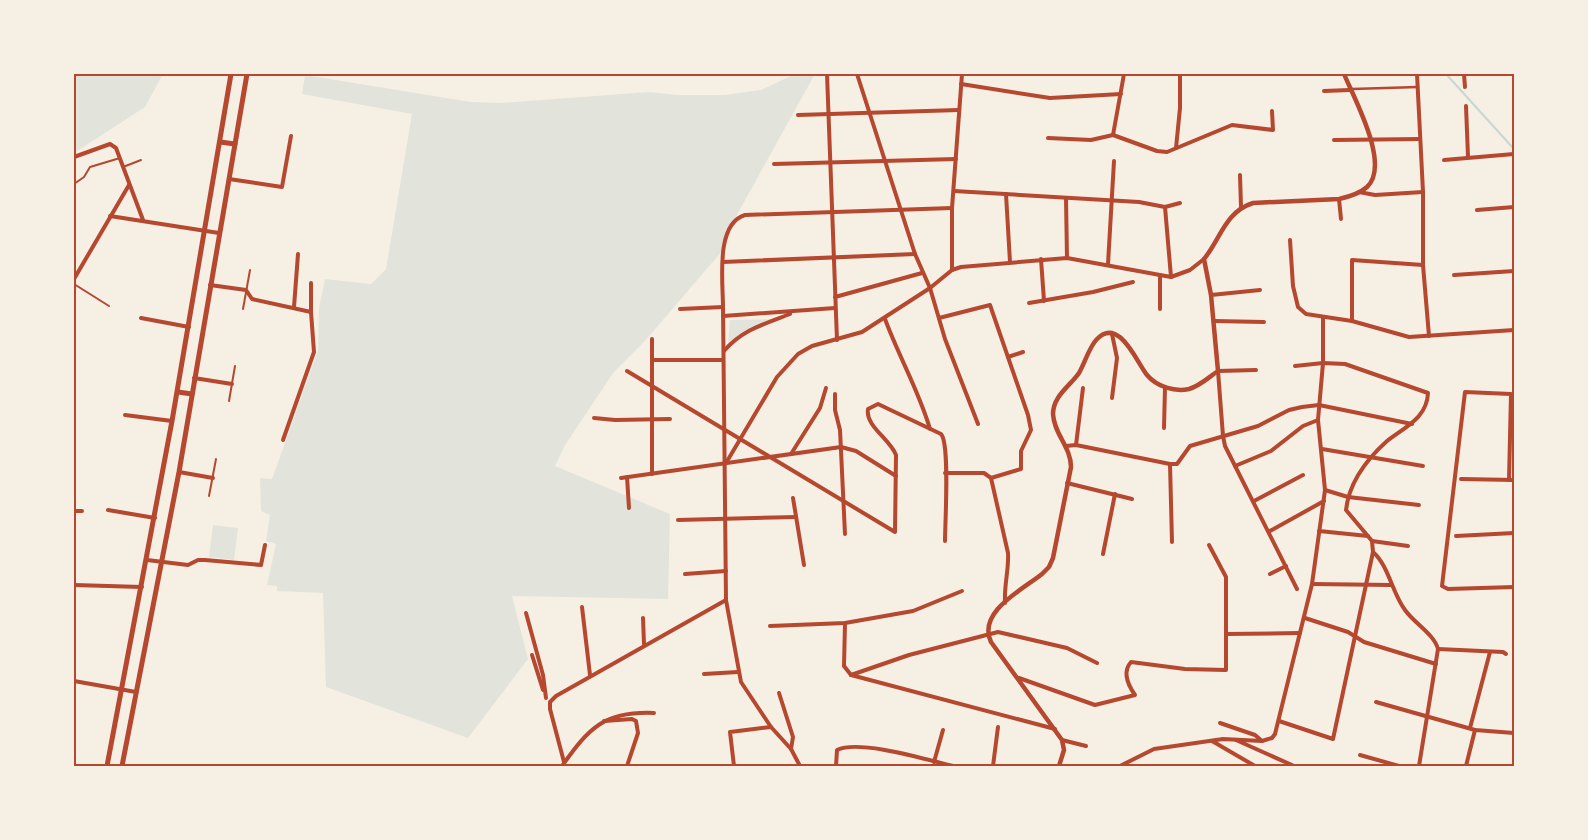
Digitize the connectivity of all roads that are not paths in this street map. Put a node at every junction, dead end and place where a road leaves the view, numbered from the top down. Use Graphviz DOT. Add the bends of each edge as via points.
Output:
graph roads {
  1 [pos="232,74"];
  2 [pos="247,74"];
  3 [pos="827,74"];
  4 [pos="857,74"];
  5 [pos="962,74"];
  6 [pos="1124,74"];
  7 [pos="1180,74"];
  8 [pos="1344,74"];
  9 [pos="1417,74"];
  10 [pos="1464,74"];
  11 [pos="961,84"];
  12 [pos="1418,87"];
  13 [pos="1465,87"];
  14 [pos="1324,90"];
  15 [pos="1350,90"];
  16 [pos="1121,94"];
  17 [pos="1466,106"];
  18 [pos="959,110"];
  19 [pos="1272,111"];
  20 [pos="870,112"];
  21 [pos="827,113"];
  22 [pos="798,115"];
  23 [pos="1113,135"];
  24 [pos="291,136"];
  25 [pos="1048,138"];
  26 [pos="1420,139"];
  27 [pos="1334,140"];
  28 [pos="1372,141"];
  29 [pos="220,142"];
  30 [pos="235,144"];
  31 [pos="1176,148"];
  32 [pos="1514,154"];
  33 [pos="74,157"];
  34 [pos="1468,157"];
  35 [pos="120,158"];
  36 [pos="956,159"];
  37 [pos="141,160"];
  38 [pos="1444,160"];
  39 [pos="886,161"];
  40 [pos="1114,161"];
  41 [pos="829,162"];
  42 [pos="774,164"];
  43 [pos="123,166"];
  44 [pos="1240,175"];
  45 [pos="229,180"];
  46 [pos="74,184"];
  47 [pos="129,185"];
  48 [pos="954,191"];
  49 [pos="1359,192"];
  50 [pos="1423,192"];
  51 [pos="1006,194"];
  52 [pos="1066,198"];
  53 [pos="1339,199"];
  54 [pos="1112,201"];
  55 [pos="1180,203"];
  56 [pos="1165,207"];
  57 [pos="1241,207"];
  58 [pos="1514,207"];
  59 [pos="952,208"];
  60 [pos="902,209"];
  61 [pos="831,210"];
  62 [pos="1478,210"];
  63 [pos="110,216"];
  64 [pos="1341,219"];
  65 [pos="143,220"];
  66 [pos="204,231"];
  67 [pos="219,233"];
  68 [pos="1290,240"];
  69 [pos="298,254"];
  70 [pos="916,254"];
  71 [pos="834,258"];
  72 [pos="1067,258"];
  73 [pos="1040,259"];
  74 [pos="1204,259"];
  75 [pos="723,262"];
  76 [pos="1010,262"];
  77 [pos="1108,264"];
  78 [pos="1422,265"];
  79 [pos="250,270"];
  80 [pos="952,270"];
  81 [pos="1514,271"];
  82 [pos="922,273"];
  83 [pos="1160,275"];
  84 [pos="1454,275"];
  85 [pos="1171,277"];
  86 [pos="74,279"];
  87 [pos="1133,282"];
  88 [pos="311,283"];
  89 [pos="74,284"];
  90 [pos="210,284"];
  91 [pos="930,288"];
  92 [pos="246,290"];
  93 [pos="1260,290"];
  94 [pos="1211,295"];
  95 [pos="835,297"];
  96 [pos="1044,301"];
  97 [pos="1028,303"];
  98 [pos="109,306"];
  99 [pos="294,307"];
  100 [pos="722,307"];
  101 [pos="836,308"];
  102 [pos="242,309"];
  103 [pos="680,309"];
  104 [pos="1160,309"];
  105 [pos="310,312"];
  106 [pos="796,312"];
  107 [pos="723,316"];
  108 [pos="141,318"];
  109 [pos="939,318"];
  110 [pos="1323,318"];
  111 [pos="885,319"];
  112 [pos="1214,321"];
  113 [pos="1352,321"];
  114 [pos="1264,322"];
  115 [pos="189,327"];
  116 [pos="1514,330"];
  117 [pos="1112,334"];
  118 [pos="1429,336"];
  119 [pos="652,339"];
  120 [pos="837,340"];
  121 [pos="724,351"];
  122 [pos="1023,352"];
  123 [pos="1008,357"];
  124 [pos="652,360"];
  125 [pos="723,360"];
  126 [pos="1323,363"];
  127 [pos="236,366"];
  128 [pos="1295,366"];
  129 [pos="1256,370"];
  130 [pos="627,371"];
  131 [pos="1218,371"];
  132 [pos="194,378"];
  133 [pos="232,384"];
  134 [pos="652,386"];
  135 [pos="1165,387"];
  136 [pos="826,388"];
  137 [pos="1083,388"];
  138 [pos="178,392"];
  139 [pos="192,394"];
  140 [pos="835,394"];
  141 [pos="1112,398"];
  142 [pos="229,402"];
  143 [pos="1319,405"];
  144 [pos="125,415"];
  145 [pos="594,418"];
  146 [pos="670,419"];
  147 [pos="652,420"];
  148 [pos="1318,420"];
  149 [pos="172,421"];
  150 [pos="978,424"];
  151 [pos="1412,424"];
  152 [pos="1164,428"];
  153 [pos="930,429"];
  154 [pos="724,431"];
  155 [pos="1223,436"];
  156 [pos="283,440"];
  157 [pos="739,440"];
  158 [pos="1076,445"];
  159 [pos="1066,446"];
  160 [pos="840,447"];
  161 [pos="1322,449"];
  162 [pos="791,454"];
  163 [pos="769,457"];
  164 [pos="1372,457"];
  165 [pos="216,459"];
  166 [pos="725,464"];
  167 [pos="1170,464"];
  168 [pos="1235,466"];
  169 [pos="1422,466"];
  170 [pos="179,472"];
  171 [pos="945,473"];
  172 [pos="652,474"];
  173 [pos="1303,475"];
  174 [pos="896,476"];
  175 [pos="990,476"];
  176 [pos="627,477"];
  177 [pos="213,478"];
  178 [pos="621,478"];
  179 [pos="1461,480"];
  180 [pos="1509,480"];
  181 [pos="1514,480"];
  182 [pos="1067,483"];
  183 [pos="1325,490"];
  184 [pos="1115,494"];
  185 [pos="209,496"];
  186 [pos="1348,497"];
  187 [pos="793,498"];
  188 [pos="1132,499"];
  189 [pos="842,501"];
  190 [pos="1254,501"];
  191 [pos="1324,501"];
  192 [pos="1419,505"];
  193 [pos="629,508"];
  194 [pos="108,510"];
  195 [pos="74,511"];
  196 [pos="82,511"];
  197 [pos="796,517"];
  198 [pos="155,518"];
  199 [pos="678,520"];
  200 [pos="725,520"];
  201 [pos="1270,531"];
  202 [pos="1319,531"];
  203 [pos="1514,533"];
  204 [pos="845,534"];
  205 [pos="1368,536"];
  206 [pos="1456,536"];
  207 [pos="945,541"];
  208 [pos="1372,541"];
  209 [pos="1172,542"];
  210 [pos="265,545"];
  211 [pos="1209,545"];
  212 [pos="1408,546"];
  213 [pos="1373,552"];
  214 [pos="1103,554"];
  215 [pos="147,560"];
  216 [pos="161,562"];
  217 [pos="804,566"];
  218 [pos="1286,566"];
  219 [pos="726,572"];
  220 [pos="685,574"];
  221 [pos="1270,574"];
  222 [pos="1312,584"];
  223 [pos="1368,584"];
  224 [pos="74,585"];
  225 [pos="1391,585"];
  226 [pos="142,587"];
  227 [pos="1514,587"];
  228 [pos="1297,589"];
  229 [pos="962,591"];
  230 [pos="726,600"];
  231 [pos="1005,603"];
  232 [pos="582,607"];
  233 [pos="526,613"];
  234 [pos="643,618"];
  235 [pos="1305,618"];
  236 [pos="845,623"];
  237 [pos="770,626"];
  238 [pos="1300,633"];
  239 [pos="1226,634"];
  240 [pos="988,635"];
  241 [pos="1356,637"];
  242 [pos="644,644"];
  243 [pos="1438,649"];
  244 [pos="1490,652"];
  245 [pos="1506,654"];
  246 [pos="532,655"];
  247 [pos="1097,664"];
  248 [pos="1436,664"];
  249 [pos="738,672"];
  250 [pos="704,674"];
  251 [pos="590,675"];
  252 [pos="851,675"];
  253 [pos="1019,678"];
  254 [pos="74,681"];
  255 [pos="123,690"];
  256 [pos="136,692"];
  257 [pos="780,692"];
  258 [pos="546,698"];
  259 [pos="550,702"];
  260 [pos="1376,702"];
  261 [pos="654,713"];
  262 [pos="1428,716"];
  263 [pos="1279,721"];
  264 [pos="602,722"];
  265 [pos="1220,723"];
  266 [pos="771,727"];
  267 [pos="998,727"];
  268 [pos="1470,728"];
  269 [pos="1056,729"];
  270 [pos="943,730"];
  271 [pos="1475,730"];
  272 [pos="1514,734"];
  273 [pos="1234,739"];
  274 [pos="1062,740"];
  275 [pos="1211,740"];
  276 [pos="1262,741"];
  277 [pos="1086,746"];
  278 [pos="791,750"];
  279 [pos="1360,755"];
  280 [pos="934,762"];
  281 [pos="563,764"];
  282 [pos="107,766"];
  283 [pos="122,766"];
  284 [pos="627,766"];
  285 [pos="734,766"];
  286 [pos="800,766"];
  287 [pos="836,766"];
  288 [pos="953,766"];
  289 [pos="993,766"];
  290 [pos="1059,766"];
  291 [pos="1120,766"];
  292 [pos="1255,766"];
  293 [pos="1294,766"];
  294 [pos="1399,766"];
  295 [pos="1419,766"];
  296 [pos="1466,766"];
  1 -- 29 [label="main road"];
  2 -- 30 [label="main road"];
  3 -- 21 [label="street"];
  4 -- 20 [label="street"];
  5 -- 11 [label="street"];
  6 -- 16 [label="street"];
  7 -- 31 [label="street"];
  8 -- 15 [label="street"];
  9 -- 12 [label="street"];
  10 -- 13 [label="street"];
  11 -- 16 [label="street" via="1050,98"];
  11 -- 18 [label="street"];
  12 -- 15 [label="street"];
  12 -- 26 [label="street"];
  14 -- 15 [label="street"];
  15 -- 28 [label="street"];
  16 -- 23 [label="street"];
  17 -- 34 [label="street"];
  18 -- 20 [label="street"];
  18 -- 36 [label="street"];
  19 -- 31 [label="street" via="1273,130 1232,125"];
  20 -- 21 [label="street"];
  20 -- 39 [label="street"];
  21 -- 22 [label="street"];
  21 -- 41 [label="street"];
  23 -- 25 [label="street" via="1091,140"];
  23 -- 31 [label="street" via="1157,151 1167,152"];
  24 -- 45 [label="street" via="282,187"];
  26 -- 28 [label="street"];
  26 -- 50 [label="street"];
  27 -- 28 [label="street"];
  28 -- 49 [label="street" via="1373,178"];
  29 -- 30 [label="main road"];
  29 -- 66 [label="main road"];
  30 -- 45 [label="main road"];
  32 -- 34 [label="street"];
  33 -- 35 [label="street" via="110,144 116,148"];
  34 -- 38 [label="street"];
  35 -- 43 [label="street"];
  35 -- 46 [label="lane" via="90,166 84,177"];
  36 -- 39 [label="street"];
  36 -- 48 [label="street"];
  37 -- 43 [label="lane"];
  39 -- 41 [label="street"];
  39 -- 60 [label="street"];
  40 -- 54 [label="street"];
  41 -- 42 [label="street"];
  41 -- 61 [label="street"];
  43 -- 47 [label="street"];
  44 -- 57 [label="street"];
  45 -- 67 [label="main road"];
  47 -- 63 [label="street"];
  47 -- 65 [label="street"];
  48 -- 51 [label="street"];
  48 -- 59 [label="street"];
  49 -- 50 [label="street" via="1375,195"];
  49 -- 53 [label="street"];
  50 -- 78 [label="street"];
  51 -- 52 [label="street"];
  51 -- 76 [label="street"];
  52 -- 54 [label="street"];
  52 -- 72 [label="street"];
  53 -- 57 [label="street" via="1265,201"];
  53 -- 64 [label="street"];
  54 -- 56 [label="street"];
  54 -- 77 [label="street"];
  55 -- 56 [label="street"];
  56 -- 85 [label="street"];
  57 -- 74 [label="street" via="1232,214"];
  58 -- 62 [label="street"];
  59 -- 60 [label="street"];
  59 -- 80 [label="street"];
  60 -- 61 [label="street"];
  60 -- 70 [label="street"];
  61 -- 71 [label="street"];
  61 -- 75 [label="street" via="737,217 726,233"];
  63 -- 65 [label="street"];
  63 -- 86 [label="street"];
  65 -- 66 [label="street"];
  66 -- 67 [label="street"];
  66 -- 115 [label="main road"];
  67 -- 90 [label="main road"];
  68 -- 110 [label="street" via="1293,286 1301,312"];
  69 -- 99 [label="street"];
  70 -- 71 [label="street"];
  70 -- 82 [label="street"];
  71 -- 75 [label="street"];
  71 -- 95 [label="street"];
  72 -- 73 [label="street"];
  72 -- 77 [label="street"];
  73 -- 76 [label="street"];
  73 -- 96 [label="street"];
  74 -- 85 [label="street" via="1190,270"];
  74 -- 94 [label="street"];
  75 -- 100 [label="street"];
  76 -- 80 [label="street"];
  77 -- 83 [label="street"];
  78 -- 113 [label="street" via="1352,260"];
  78 -- 118 [label="street"];
  79 -- 92 [label="lane"];
  80 -- 91 [label="street"];
  81 -- 84 [label="street"];
  82 -- 91 [label="street"];
  82 -- 95 [label="street"];
  83 -- 85 [label="street"];
  83 -- 104 [label="street"];
  87 -- 96 [label="street"];
  88 -- 105 [label="street"];
  89 -- 98 [label="lane"];
  90 -- 92 [label="street"];
  90 -- 132 [label="main road"];
  91 -- 109 [label="street"];
  91 -- 111 [label="street"];
  92 -- 99 [label="street" via="252,299"];
  92 -- 102 [label="lane"];
  93 -- 94 [label="street"];
  94 -- 112 [label="street"];
  95 -- 101 [label="street"];
  96 -- 97 [label="street"];
  99 -- 105 [label="street"];
  100 -- 103 [label="street"];
  100 -- 107 [label="street"];
  101 -- 106 [label="street"];
  101 -- 120 [label="street"];
  105 -- 156 [label="street" via="314,352"];
  106 -- 107 [label="street"];
  106 -- 121 [label="street" via="750,328"];
  107 -- 121 [label="street"];
  108 -- 115 [label="street"];
  109 -- 123 [label="street" via="990,305"];
  109 -- 150 [label="street"];
  110 -- 113 [label="street"];
  110 -- 126 [label="street"];
  111 -- 120 [label="street" via="862,332"];
  111 -- 153 [label="street" via="922,401"];
  112 -- 114 [label="street"];
  112 -- 131 [label="street"];
  113 -- 118 [label="street" via="1409,337"];
  115 -- 138 [label="main road"];
  116 -- 118 [label="street"];
  117 -- 135 [label="street" via="1123,338 1148,376"];
  117 -- 141 [label="street" via="1117,358"];
  117 -- 159 [label="street" via="1097,339 1078,375 1057,399 1054,424"];
  119 -- 124 [label="street"];
  120 -- 157 [label="street" via="812,346 786,365"];
  121 -- 125 [label="street"];
  122 -- 123 [label="street"];
  123 -- 175 [label="street" via="1028,415 1030,435 1021,451 1021,469"];
  124 -- 125 [label="street"];
  124 -- 134 [label="street"];
  125 -- 154 [label="street"];
  126 -- 128 [label="street"];
  126 -- 143 [label="street"];
  126 -- 151 [label="street" via="1345,364 1428,393 1427,404"];
  127 -- 133 [label="lane"];
  129 -- 131 [label="street"];
  130 -- 134 [label="street"];
  131 -- 135 [label="street" via="1187,389"];
  131 -- 155 [label="street"];
  132 -- 133 [label="street"];
  132 -- 139 [label="main road"];
  133 -- 142 [label="lane"];
  134 -- 147 [label="street"];
  134 -- 154 [label="street"];
  135 -- 152 [label="street"];
  136 -- 162 [label="street" via="820,408"];
  137 -- 158 [label="street"];
  138 -- 139 [label="main road"];
  138 -- 149 [label="main road"];
  139 -- 170 [label="main road"];
  140 -- 160 [label="street"];
  143 -- 148 [label="street"];
  143 -- 151 [label="street"];
  143 -- 155 [label="street" via="1289,410 1258,426"];
  144 -- 149 [label="street"];
  145 -- 147 [label="street"];
  146 -- 147 [label="street"];
  147 -- 172 [label="street"];
  148 -- 161 [label="street"];
  148 -- 168 [label="street" via="1303,426 1271,450"];
  149 -- 198 [label="main road"];
  151 -- 164 [label="street"];
  153 -- 171 [label="street" via="944,437"];
  153 -- 174 [label="street" via="878,404 868,409 870,421 896,455"];
  154 -- 157 [label="street"];
  154 -- 166 [label="street"];
  155 -- 167 [label="street" via="1190,446 1177,464"];
  155 -- 168 [label="street"];
  157 -- 163 [label="street"];
  157 -- 166 [label="street"];
  158 -- 159 [label="street"];
  158 -- 167 [label="street"];
  159 -- 182 [label="street" via="1071,460"];
  160 -- 162 [label="street"];
  160 -- 174 [label="street" via="856,451"];
  160 -- 189 [label="street"];
  161 -- 164 [label="street"];
  161 -- 183 [label="street"];
  162 -- 163 [label="street"];
  163 -- 166 [label="street"];
  163 -- 189 [label="street"];
  164 -- 169 [label="street"];
  164 -- 186 [label="street" via="1356,478"];
  165 -- 177 [label="lane"];
  166 -- 172 [label="street"];
  166 -- 200 [label="street"];
  167 -- 209 [label="street"];
  168 -- 190 [label="street"];
  170 -- 177 [label="street"];
  170 -- 216 [label="main road"];
  171 -- 175 [label="street"];
  171 -- 207 [label="street"];
  172 -- 176 [label="street"];
  173 -- 190 [label="street"];
  174 -- 189 [label="street" via="895,532"];
  175 -- 231 [label="street" via="1008,553"];
  176 -- 178 [label="street"];
  176 -- 193 [label="street"];
  177 -- 185 [label="lane"];
  179 -- 180 [label="street"];
  180 -- 181 [label="street"];
  180 -- 227 [label="street" via="1511,394 1465,392 1447,531 1444,588"];
  182 -- 184 [label="street"];
  182 -- 231 [label="street" via="1049,567"];
  183 -- 186 [label="street"];
  183 -- 191 [label="street"];
  184 -- 188 [label="street"];
  184 -- 214 [label="street"];
  186 -- 192 [label="street"];
  186 -- 205 [label="street" via="1346,510"];
  187 -- 197 [label="street"];
  189 -- 204 [label="street"];
  190 -- 201 [label="street"];
  191 -- 201 [label="street"];
  191 -- 202 [label="street"];
  194 -- 198 [label="street"];
  195 -- 196 [label="street"];
  197 -- 200 [label="street"];
  197 -- 217 [label="street"];
  198 -- 215 [label="main road"];
  199 -- 200 [label="street"];
  200 -- 219 [label="street"];
  201 -- 218 [label="street"];
  202 -- 205 [label="street"];
  202 -- 222 [label="street"];
  203 -- 206 [label="street"];
  205 -- 208 [label="street"];
  208 -- 212 [label="street"];
  208 -- 213 [label="street"];
  210 -- 216 [label="street" via="261,565 205,560 188,565"];
  211 -- 239 [label="street" via="1226,577"];
  213 -- 223 [label="street"];
  213 -- 225 [label="street" via="1381,561"];
  215 -- 216 [label="street"];
  215 -- 226 [label="main road"];
  216 -- 256 [label="main road"];
  218 -- 221 [label="street"];
  218 -- 228 [label="street"];
  219 -- 220 [label="street"];
  219 -- 230 [label="street"];
  222 -- 223 [label="street"];
  222 -- 235 [label="street"];
  223 -- 225 [label="street"];
  223 -- 241 [label="street"];
  224 -- 226 [label="street"];
  225 -- 243 [label="street" via="1406,612"];
  226 -- 255 [label="main road"];
  229 -- 236 [label="street" via="913,611"];
  230 -- 242 [label="street"];
  230 -- 249 [label="street"];
  231 -- 240 [label="street" via="991,616"];
  232 -- 251 [label="street"];
  233 -- 258 [label="street"];
  234 -- 242 [label="street"];
  235 -- 238 [label="street"];
  235 -- 241 [label="street"];
  236 -- 237 [label="street"];
  236 -- 252 [label="street" via="844,666"];
  238 -- 239 [label="street"];
  238 -- 263 [label="street"];
  239 -- 253 [label="street" via="1226,670 1131,662 1127,681 1135,695 1095,705"];
  240 -- 247 [label="street" via="1006,632 1067,648"];
  240 -- 252 [label="street" via="909,655"];
  240 -- 253 [label="street"];
  241 -- 248 [label="street"];
  241 -- 263 [label="street" via="1333,739"];
  242 -- 251 [label="street"];
  243 -- 244 [label="street"];
  243 -- 248 [label="street"];
  244 -- 245 [label="street"];
  244 -- 268 [label="street"];
  246 -- 258 [label="street"];
  248 -- 262 [label="street"];
  249 -- 250 [label="street"];
  249 -- 266 [label="street" via="741,682"];
  251 -- 259 [label="street"];
  252 -- 269 [label="street"];
  253 -- 269 [label="street"];
  254 -- 255 [label="street"];
  255 -- 256 [label="street"];
  255 -- 282 [label="main road"];
  256 -- 283 [label="main road"];
  257 -- 278 [label="street" via="793,737"];
  258 -- 259 [label="street"];
  259 -- 281 [label="street"];
  260 -- 262 [label="street"];
  261 -- 264 [label="street" via="609,717"];
  262 -- 268 [label="street"];
  262 -- 295 [label="street"];
  263 -- 276 [label="street" via="1272,738"];
  264 -- 281 [label="street" via="587,733"];
  264 -- 284 [label="street" via="632,719 638,726"];
  265 -- 276 [label="street" via="1255,735"];
  266 -- 278 [label="street"];
  266 -- 285 [label="street" via="730,732"];
  267 -- 289 [label="street"];
  268 -- 271 [label="street"];
  269 -- 274 [label="street"];
  270 -- 280 [label="street"];
  271 -- 272 [label="street"];
  271 -- 296 [label="street"];
  273 -- 275 [label="street"];
  273 -- 276 [label="street"];
  273 -- 293 [label="street"];
  274 -- 277 [label="street"];
  274 -- 290 [label="street" via="1064,750"];
  275 -- 291 [label="street" via="1154,748"];
  275 -- 292 [label="street"];
  278 -- 286 [label="street"];
  279 -- 294 [label="street"];
  280 -- 287 [label="street" via="864,747 837,750"];
  280 -- 288 [label="street"];
}
